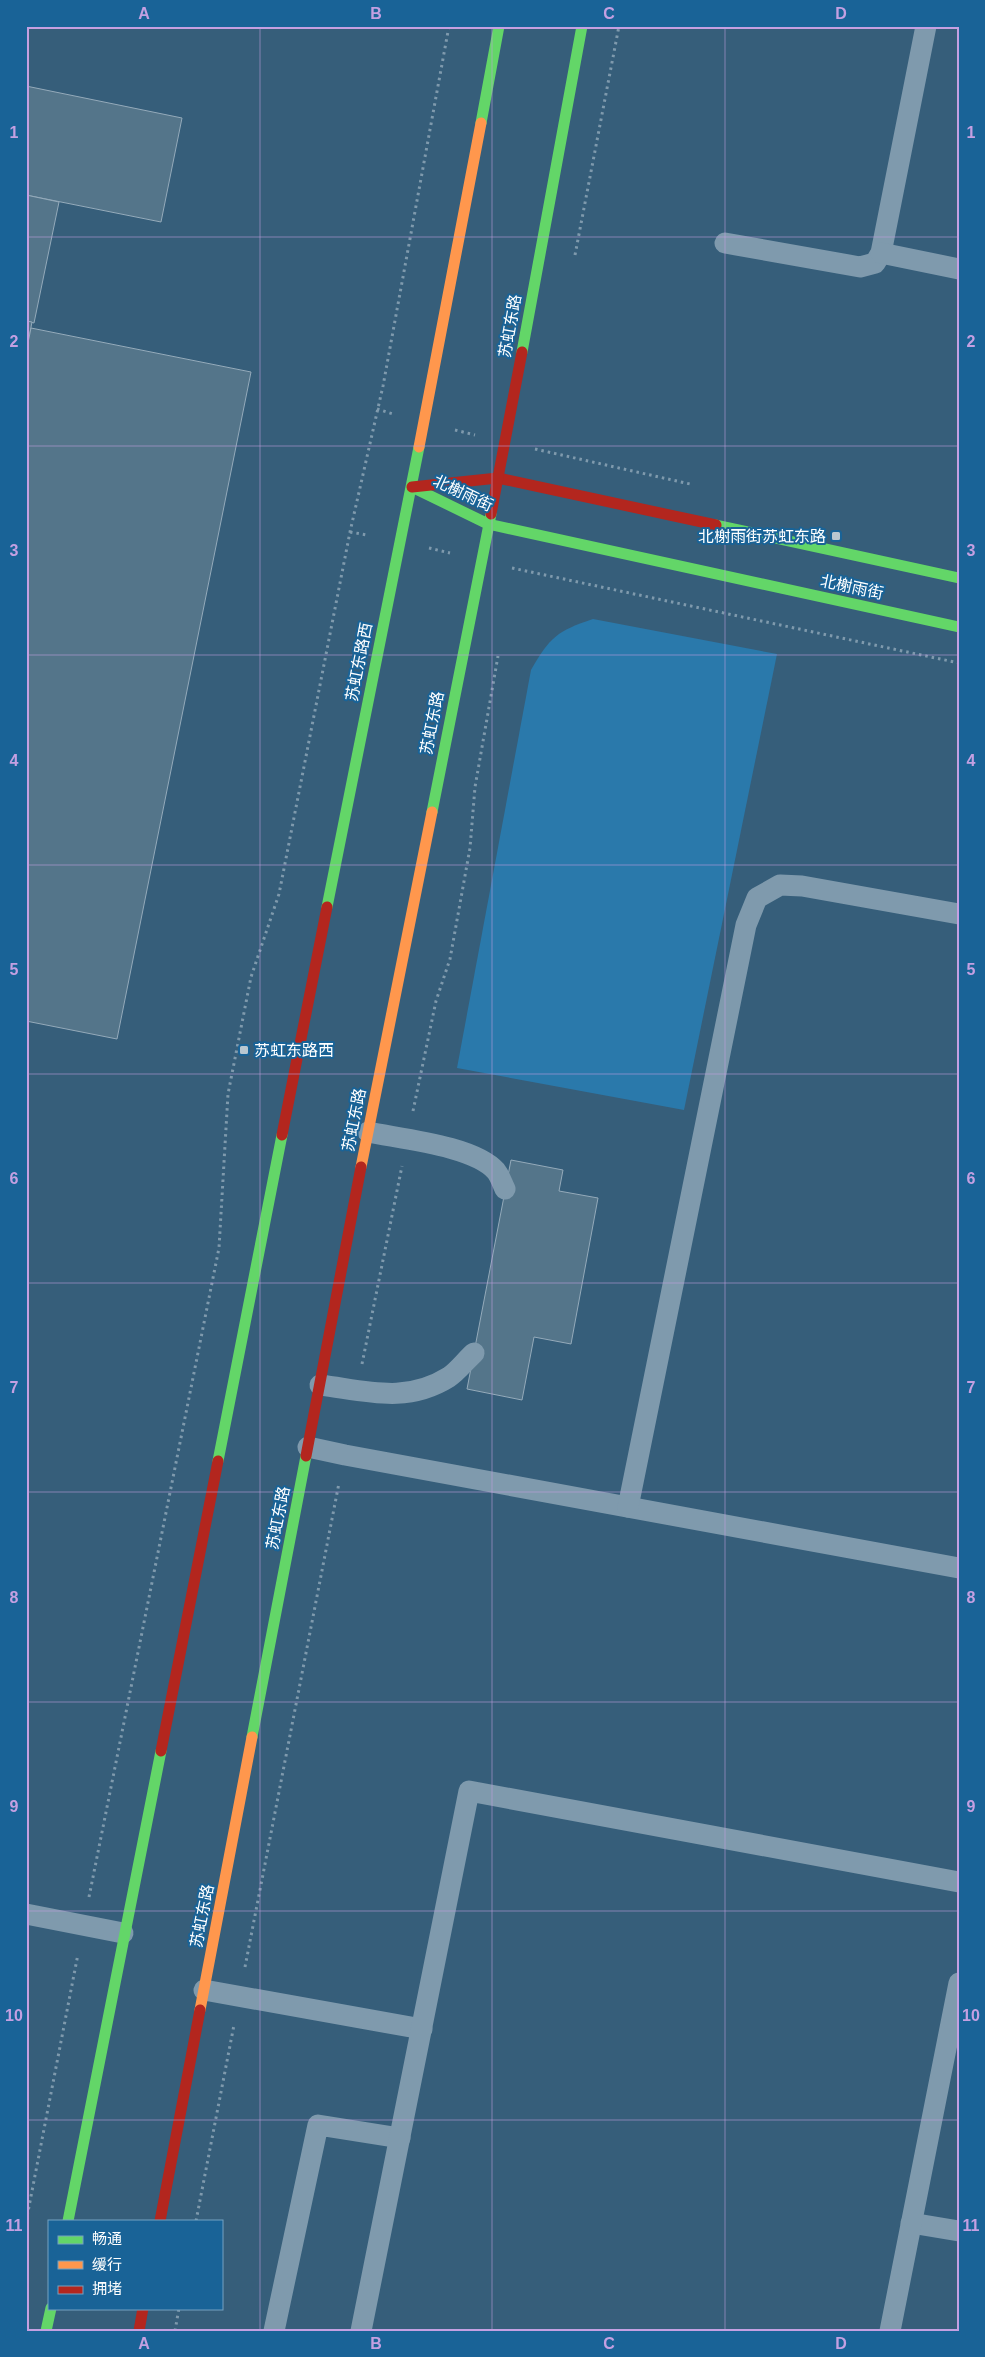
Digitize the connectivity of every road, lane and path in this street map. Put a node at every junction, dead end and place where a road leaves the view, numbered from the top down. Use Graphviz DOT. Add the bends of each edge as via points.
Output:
graph roads {
  1 [pos="449,26"];
  2 [pos="499,26"];
  3 [pos="582,26"];
  4 [pos="926,26"];
  5 [pos="725,243"];
  6 [pos="881,253"];
  7 [pos="959,269"];
  8 [pos="377,409"];
  9 [pos="424,422"];
  10 [pos="505,442"];
  11 [pos="498,478"];
  12 [pos="691,484"];
  13 [pos="412,487"];
  14 [pos="488,524"];
  15 [pos="350,532"];
  16 [pos="400,541"];
  17 [pos="481,561"];
  18 [pos="959,578"];
  19 [pos="959,627"];
  20 [pos="959,663"];
  21 [pos="959,914"];
  22 [pos="368,1132"];
  23 [pos="505,1189"];
  24 [pos="474,1353"];
  25 [pos="320,1385"];
  26 [pos="308,1447"];
  27 [pos="628,1507"];
  28 [pos="959,1568"];
  29 [pos="959,1882"];
  30 [pos="26,1914"];
  31 [pos="84,1925"];
  32 [pos="123,1933"];
  33 [pos="959,1983"];
  34 [pos="204,1990"];
  35 [pos="422,2029"];
  36 [pos="954,2030"];
  37 [pos="400,2138"];
  38 [pos="68,2220"];
  39 [pos="160,2220"];
  40 [pos="26,2222"];
  41 [pos="911,2223"];
  42 [pos="959,2231"];
  43 [pos="51,2310"];
  44 [pos="143,2310"];
  45 [pos="179,2310"];
  46 [pos="46,2331"];
  47 [pos="139,2331"];
  48 [pos="175,2331"];
  49 [pos="274,2331"];
  50 [pos="361,2331"];
  51 [pos="890,2331"];
  1 -- 8 [label="path"];
  2 -- 9 [label="main road"];
  3 -- 10 [label="main road, 苏虹东路"];
  4 -- 6 [label="lane"];
  5 -- 6 [label="lane" via="860,267 874,263"];
  6 -- 7 [label="lane"];
  8 -- 9 [label="path"];
  8 -- 15 [label="path"];
  9 -- 10 [label="path"];
  9 -- 13 [label="main road"];
  10 -- 11 [label="main road, 苏虹东路"];
  10 -- 12 [label="path"];
  11 -- 13 [label="main road, 北榭雨街"];
  11 -- 14 [label="main road, 苏虹东路"];
  11 -- 18 [label="main road, 北榭雨街"];
  13 -- 14 [label="main road, 北榭雨街"];
  13 -- 16 [label="main road, 苏虹东路西"];
  14 -- 17 [label="main road, 苏虹东路"];
  14 -- 19 [label="main road, 北榭雨街"];
  15 -- 16 [label="path"];
  15 -- 31 [label="path" via="279,894 251,977 228,1094 218,1248"];
  16 -- 17 [label="path"];
  16 -- 32 [label="main road, 苏虹东路西"];
  17 -- 20 [label="path"];
  17 -- 22 [label="main road, 苏虹东路"];
  21 -- 27 [label="lane" via="802,886 780,885 757,898 746,925"];
  22 -- 23 [label="lane" via="455,1149 476,1157 496,1171"];
  22 -- 25 [label="main road, 苏虹东路"];
  24 -- 25 [label="lane" via="450,1376 423,1390 397,1395"];
  25 -- 26 [label="main road, 苏虹东路"];
  26 -- 27 [label="lane"];
  26 -- 34 [label="main road, 苏虹东路"];
  27 -- 28 [label="lane"];
  29 -- 35 [label="lane" via="470,1791"];
  30 -- 31 [label="lane"];
  31 -- 32 [label="lane"];
  31 -- 40 [label="path"];
  32 -- 38 [label="main road"];
  33 -- 36 [label="lane"];
  34 -- 35 [label="lane"];
  34 -- 39 [label="main road, 苏虹东路"];
  35 -- 37 [label="lane"];
  36 -- 41 [label="lane"];
  37 -- 49 [label="lane" via="318,2125"];
  37 -- 50 [label="lane"];
  41 -- 42 [label="lane"];
  41 -- 51 [label="lane"];
  43 -- 46 [label="main road"];
  44 -- 47 [label="main road"];
  45 -- 48 [label="path"];
}
